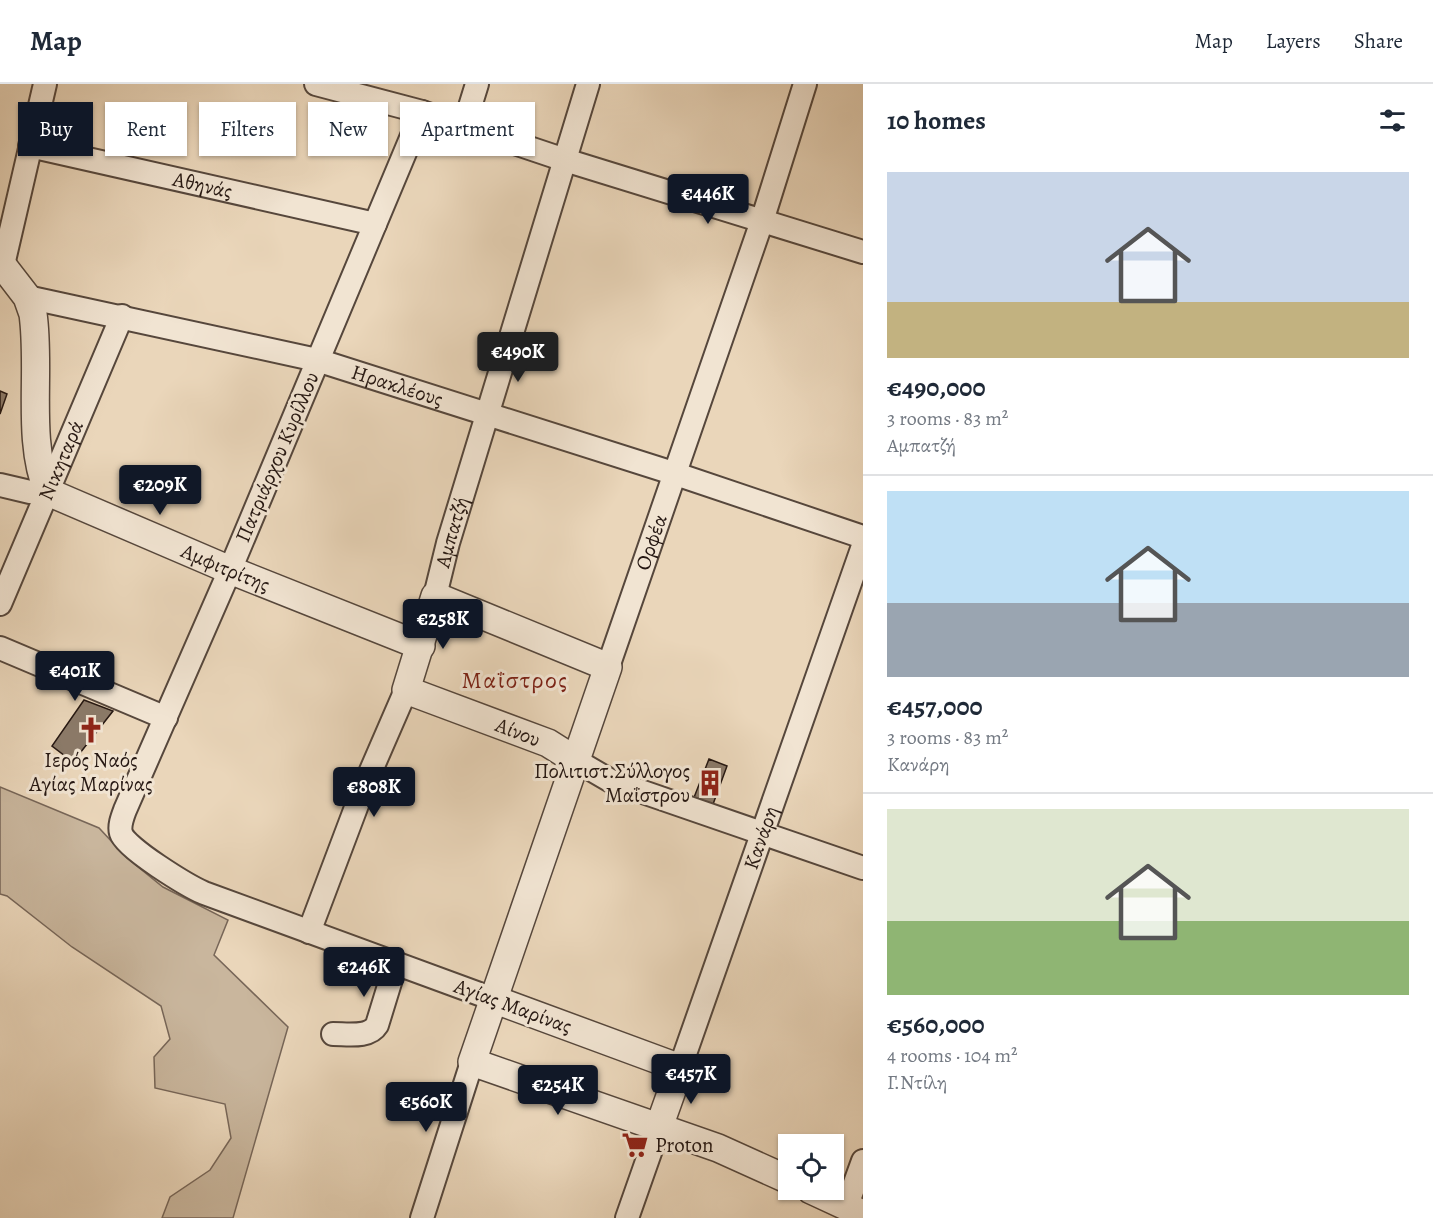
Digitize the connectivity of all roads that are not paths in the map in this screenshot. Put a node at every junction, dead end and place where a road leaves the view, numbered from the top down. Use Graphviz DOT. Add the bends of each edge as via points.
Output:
graph roads {
  1 [pos="45,84"];
  2 [pos="316,84"];
  3 [pos="477,84"];
  4 [pos="588,84"];
  5 [pos="805,84"];
  6 [pos="41,102"];
  7 [pos="471,102"];
  8 [pos="400,106"];
  9 [pos="535,150"];
  10 [pos="28,156"];
  11 [pos="74,156"];
  12 [pos="404,156"];
  13 [pos="565,160"];
  14 [pos="762,221"];
  15 [pos="375,224"];
  16 [pos="863,252"];
  17 [pos="1,263"];
  18 [pos="27,297"];
  19 [pos="122,316"];
  20 [pos="317,360"];
  21 [pos="487,414"];
  22 [pos="676,474"];
  23 [pos="0,485"];
  24 [pos="48,492"];
  25 [pos="863,537"];
  26 [pos="863,546"];
  27 [pos="230,570"];
  28 [pos="435,596"];
  29 [pos="0,604"];
  30 [pos="421,646"];
  31 [pos="0,648"];
  32 [pos="608,667"];
  33 [pos="406,690"];
  34 [pos="166,718"];
  35 [pos="576,760"];
  36 [pos="763,833"];
  37 [pos="122,835"];
  38 [pos="863,868"];
  39 [pos="309,932"];
  40 [pos="396,963"];
  41 [pos="493,999"];
  42 [pos="333,1034"];
  43 [pos="472,1062"];
  44 [pos="680,1068"];
  45 [pos="659,1127"];
  46 [pos="863,1161"];
  47 [pos="778,1175"];
  48 [pos="834,1200"];
  49 [pos="855,1209"];
  50 [pos="422,1218"];
  51 [pos="627,1218"];
  1 -- 6 [label="street"];
  2 -- 8 [label="street"];
  3 -- 7 [label="street"];
  4 -- 13 [label="street, Αμπατζή"];
  5 -- 14 [label="street, Ορφέα"];
  9 -- 13 [label="street"];
  10 -- 17 [label="street"];
  11 -- 15 [label="street, Αθηνάς"];
  12 -- 15 [label="street, Πατριάρχου Κυρίλλου"];
  13 -- 14 [label="street"];
  13 -- 21 [label="street, Αμπατζή"];
  14 -- 16 [label="street"];
  14 -- 22 [label="street, Ορφέα"];
  15 -- 20 [label="street, Πατριάρχου Κυρίλλου"];
  17 -- 18 [label="street"];
  18 -- 19 [label="street, Ηρακλέους"];
  18 -- 24 [label="street" via="34,322 37,445"];
  19 -- 20 [label="street, Ηρακλέους"];
  19 -- 24 [label="street, Νικηταρά"];
  20 -- 21 [label="street, Ηρακλέους"];
  20 -- 27 [label="street, Πατριάρχου Κυρίλλου"];
  21 -- 22 [label="street, Ηρακλέους"];
  21 -- 28 [label="street, Αμπατζή"];
  22 -- 25 [label="street, Ηρακλέους"];
  22 -- 32 [label="street, Ορφέα"];
  23 -- 24 [label="street"];
  24 -- 27 [label="street, Αμφιτρίτης"];
  24 -- 29 [label="street, Νικηταρά"];
  26 -- 36 [label="street, Κανάρη"];
  27 -- 30 [label="street, Αμφιτρίτης"];
  27 -- 34 [label="street, Πατριάρχου Κυρίλλου"];
  28 -- 30 [label="street, Αμπατζή"];
  28 -- 32 [label="street"];
  30 -- 33 [label="street, Αμπατζή"];
  31 -- 34 [label="street"];
  32 -- 35 [label="street, Ορφέα"];
  33 -- 35 [label="street, Αίνου" via="548,743"];
  33 -- 39 [label="street, Αμπατζή" via="363,789"];
  34 -- 37 [label="street, Πατριάρχου Κυρίλλου" via="124,810"];
  35 -- 36 [label="street, Αίνου" via="611,781"];
  35 -- 41 [label="street, Ορφέα"];
  36 -- 38 [label="street, Αίνου"];
  36 -- 44 [label="street, Κανάρη"];
  37 -- 39 [label="street, Αγίας Μαρίνας" via="185,884"];
  39 -- 40 [label="street, Αγίας Μαρίνας"];
  40 -- 41 [label="street, Αγίας Μαρίνας"];
  40 -- 42 [label="street" via="374,1030"];
  41 -- 43 [label="street, Ορφέα"];
  41 -- 44 [label="street, Αγίας Μαρίνας"];
  43 -- 45 [label="street"];
  43 -- 50 [label="street"];
  44 -- 45 [label="street, Κανάρη"];
  45 -- 47 [label="street"];
  45 -- 51 [label="street"];
  46 -- 49 [label="street"];
  48 -- 49 [label="street"];
}
